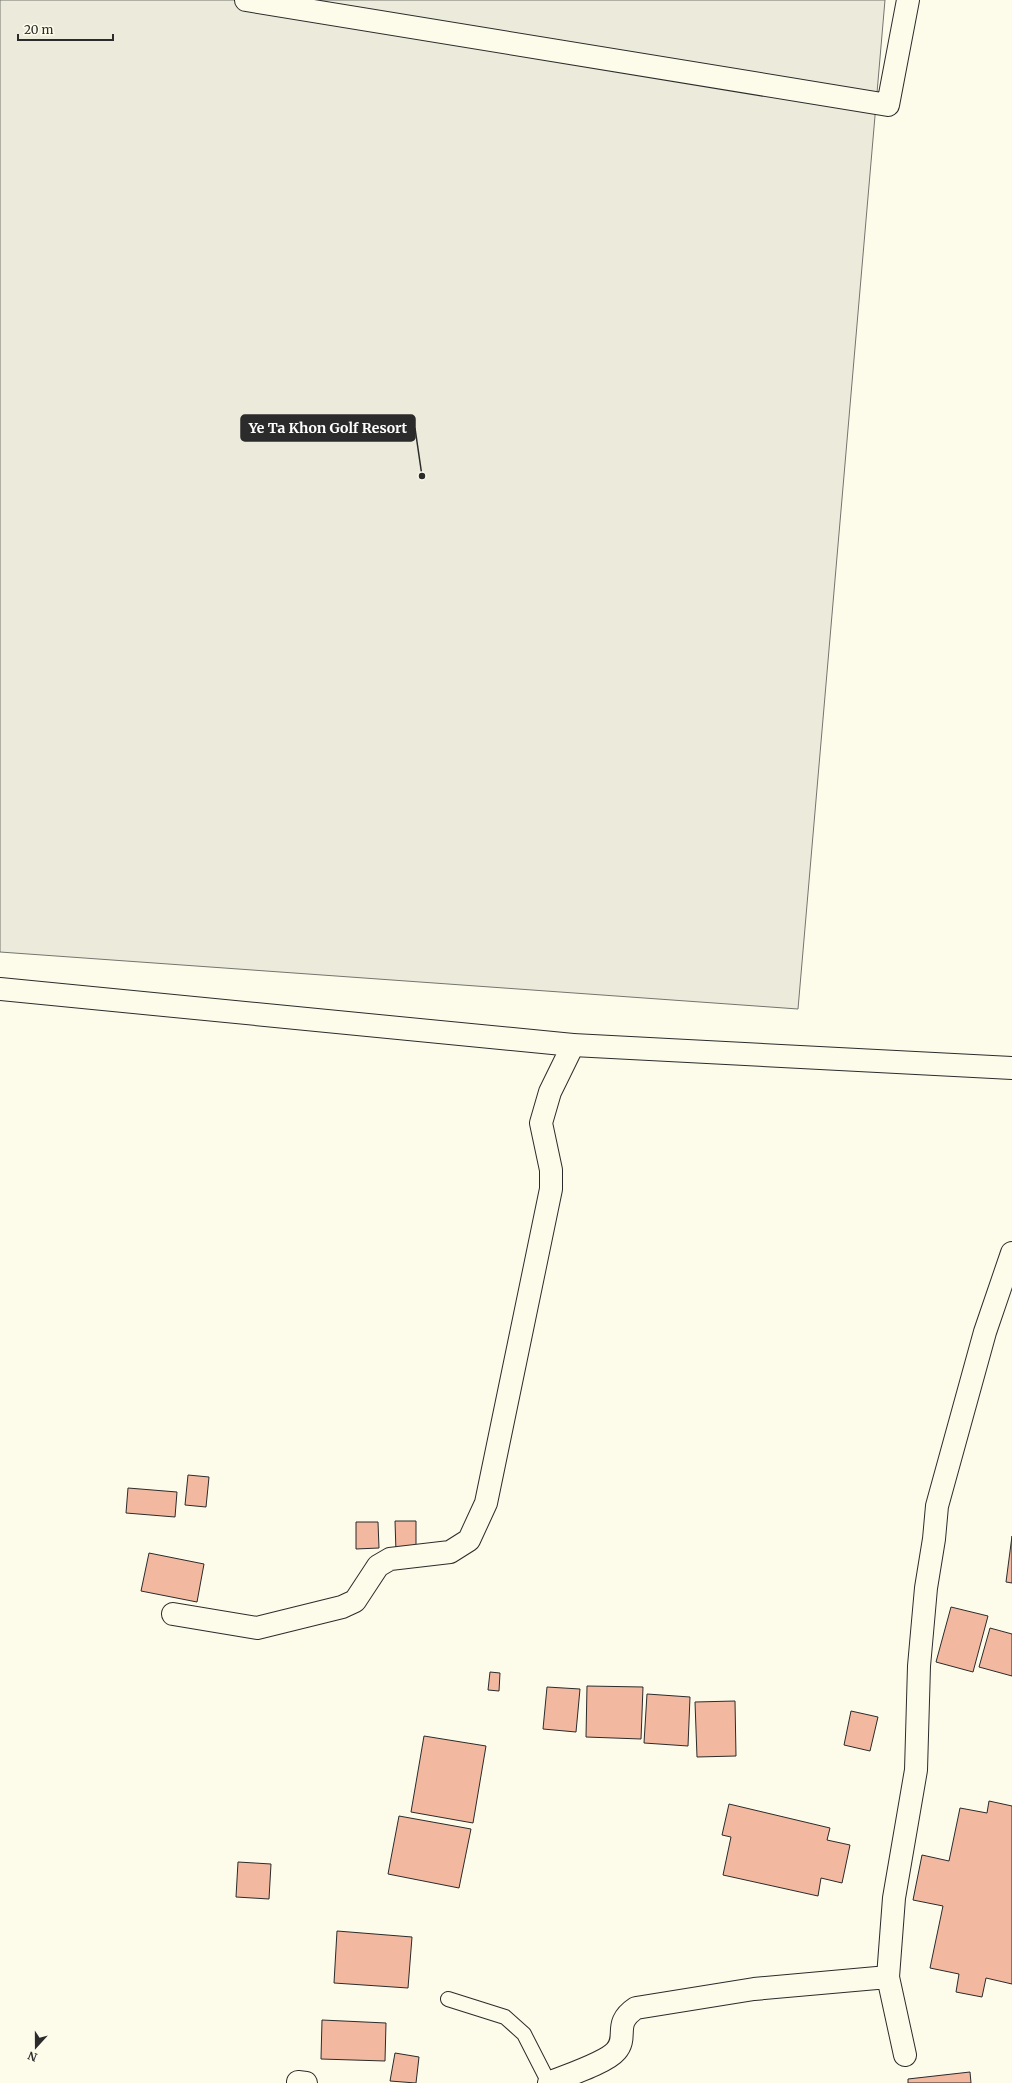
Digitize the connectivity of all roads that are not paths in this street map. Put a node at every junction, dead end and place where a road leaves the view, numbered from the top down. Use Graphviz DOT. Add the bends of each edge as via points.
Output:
graph roads {
  1 [pos="246,0"];
  2 [pos="908,0"];
  3 [pos="0,988"];
  4 [pos="573,1045"];
  5 [pos="1012,1068"];
  6 [pos="1012,1253"];
  7 [pos="172,1614"];
  8 [pos="888,1977"];
  9 [pos="448,1999"];
  10 [pos="905,2055"];
  11 [pos="549,2083"];
  1 -- 2 [label="street" via="888,106"];
  3 -- 4 [label="street"];
  4 -- 5 [label="street"];
  4 -- 7 [label="street" via="550,1092 541,1123 552,1170 551,1189 486,1503 469,1540 450,1552 390,1559 378,1566 355,1601 329,1611 257,1628"];
  6 -- 8 [label="street" via="985,1332 937,1506 919,1666 916,1770 894,1898"];
  8 -- 10 [label="street"];
  8 -- 11 [label="street" via="754,1989 636,2008 626,2014 621,2026 621,2041 617,2050 608,2058"];
  9 -- 11 [label="lane" via="505,2017 524,2034"];
}
